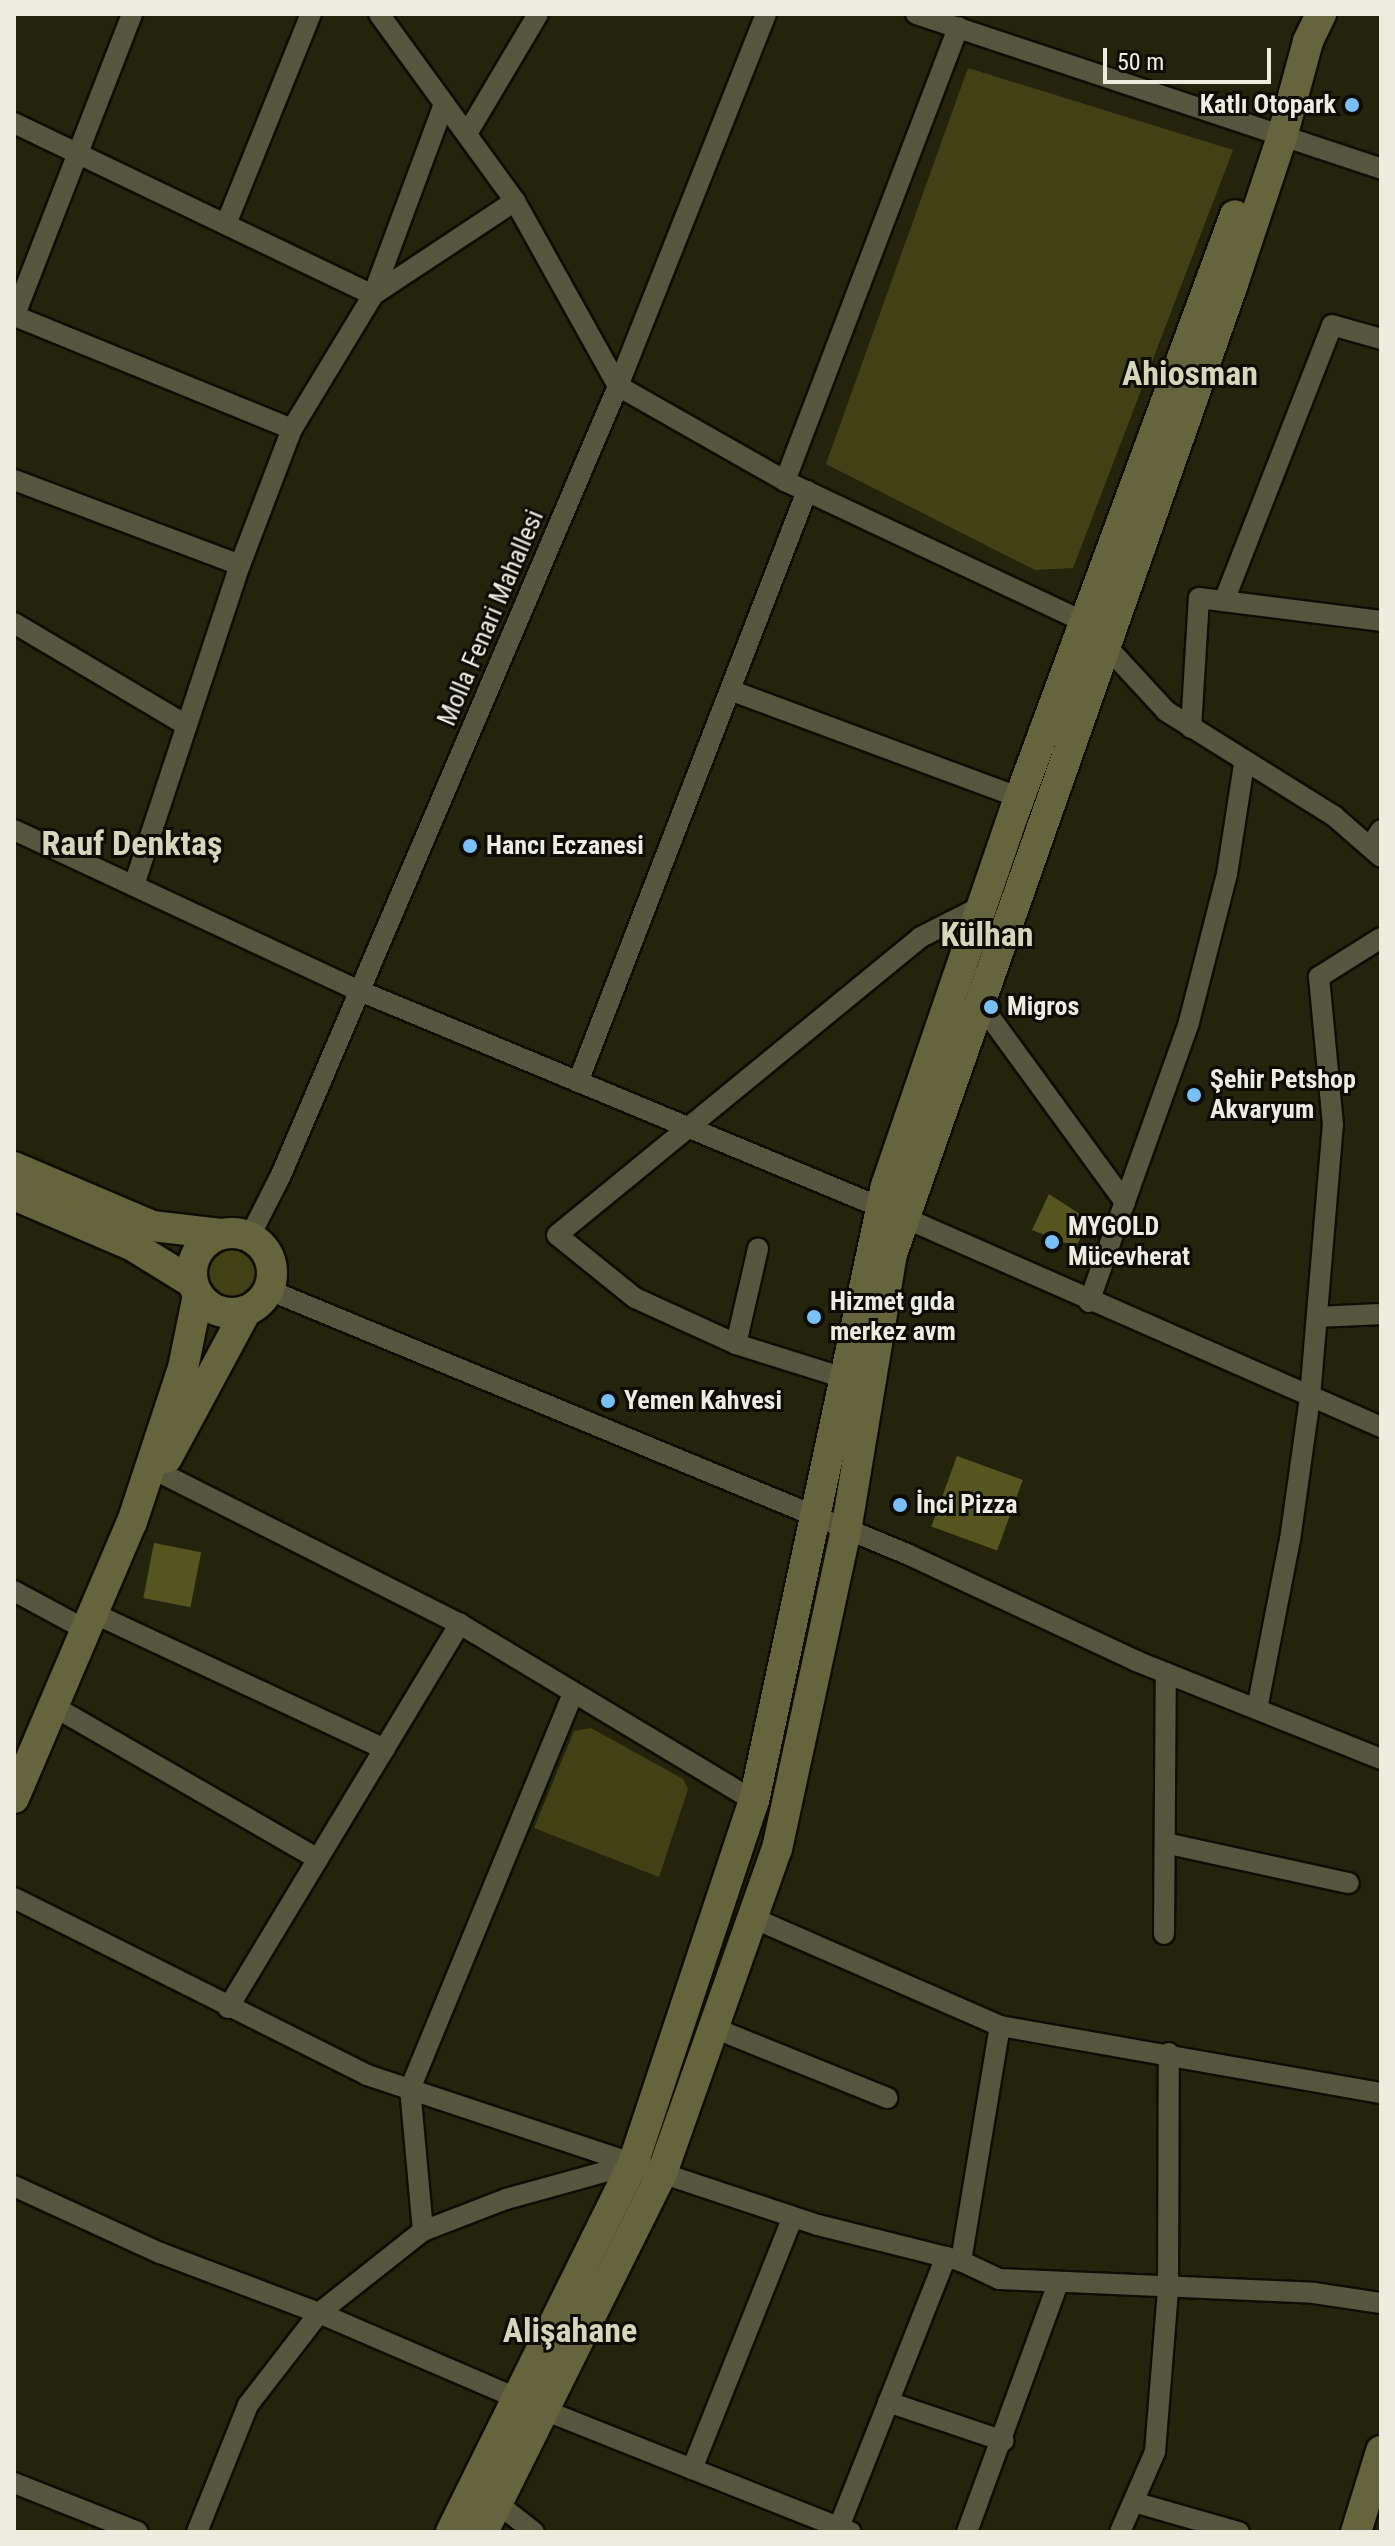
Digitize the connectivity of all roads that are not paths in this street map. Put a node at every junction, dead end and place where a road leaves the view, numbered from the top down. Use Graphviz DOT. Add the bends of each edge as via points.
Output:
graph roads {
  1 [pos="132,14"];
  2 [pos="311,14"];
  3 [pos="379,14"];
  4 [pos="538,14"];
  5 [pos="766,14"];
  6 [pos="916,14"];
  7 [pos="1321,14"];
  8 [pos="958,27"];
  9 [pos="444,104"];
  10 [pos="14,123"];
  11 [pos="468,132"];
  12 [pos="1282,137"];
  13 [pos="80,153"];
  14 [pos="1381,169"];
  15 [pos="515,201"];
  16 [pos="226,224"];
  17 [pos="373,295"];
  18 [pos="14,316"];
  19 [pos="1381,339"];
  20 [pos="618,386"];
  21 [pos="292,429"];
  22 [pos="14,480"];
  23 [pos="785,481"];
  24 [pos="807,491"];
  25 [pos="240,565"];
  26 [pos="1224,601"];
  27 [pos="1381,621"];
  28 [pos="1084,622"];
  29 [pos="14,623"];
  30 [pos="1106,643"];
  31 [pos="730,690"];
  32 [pos="186,725"];
  33 [pos="1191,728"];
  34 [pos="1244,764"];
  35 [pos="1020,798"];
  36 [pos="14,830"];
  37 [pos="1377,844"];
  38 [pos="135,882"];
  39 [pos="982,906"];
  40 [pos="1381,938"];
  41 [pos="360,991"];
  42 [pos="979,1002"];
  43 [pos="578,1082"];
  44 [pos="692,1130"];
  45 [pos="14,1167"];
  46 [pos="14,1195"];
  47 [pos="1125,1202"];
  48 [pos="892,1212"];
  49 [pos="236,1235"];
  50 [pos="758,1249"];
  51 [pos="196,1289"];
  52 [pos="269,1290"];
  53 [pos="1089,1302"];
  54 [pos="246,1311"];
  55 [pos="1381,1314"];
  56 [pos="1317,1317"];
  57 [pos="736,1344"];
  58 [pos="858,1382"];
  59 [pos="1310,1397"];
  60 [pos="1381,1427"];
  61 [pos="159,1472"];
  62 [pos="818,1519"];
  63 [pos="132,1522"];
  64 [pos="846,1531"];
  65 [pos="14,1591"];
  66 [pos="89,1622"];
  67 [pos="460,1624"];
  68 [pos="1166,1673"];
  69 [pos="572,1695"];
  70 [pos="53,1706"];
  71 [pos="1257,1709"];
  72 [pos="385,1749"];
  73 [pos="1381,1759"];
  74 [pos="14,1798"];
  75 [pos="754,1801"];
  76 [pos="1165,1843"];
  77 [pos="318,1859"];
  78 [pos="1349,1883"];
  79 [pos="14,1898"];
  80 [pos="753,1918"];
  81 [pos="1164,1934"];
  82 [pos="228,2008"];
  83 [pos="1000,2026"];
  84 [pos="714,2028"];
  85 [pos="1169,2053"];
  86 [pos="410,2089"];
  87 [pos="1381,2093"];
  88 [pos="887,2098"];
  89 [pos="633,2164"];
  90 [pos="662,2173"];
  91 [pos="14,2186"];
  92 [pos="793,2217"];
  93 [pos="423,2231"];
  94 [pos="954,2259"];
  95 [pos="1058,2283"];
  96 [pos="1168,2290"];
  97 [pos="1381,2303"];
  98 [pos="319,2313"];
  99 [pos="888,2402"];
  100 [pos="532,2405"];
  101 [pos="1004,2441"];
  102 [pos="1381,2451"];
  103 [pos="692,2469"];
  104 [pos="14,2483"];
  105 [pos="497,2503"];
  106 [pos="1137,2503"];
  107 [pos="842,2530"];
  108 [pos="138,2532"];
  109 [pos="197,2532"];
  110 [pos="451,2532"];
  111 [pos="483,2532"];
  112 [pos="534,2532"];
  113 [pos="967,2532"];
  114 [pos="1120,2532"];
  115 [pos="1239,2532"];
  116 [pos="1356,2532"];
  1 -- 13 [label="street"];
  2 -- 16 [label="street"];
  3 -- 9 [label="street"];
  4 -- 11 [label="street"];
  5 -- 20 [label="street, Molla Fenari Mahallesi"];
  6 -- 8 [label="street"];
  7 -- 12 [label="main road" via="1308,41"];
  8 -- 12 [label="street"];
  8 -- 23 [label="street"];
  9 -- 11 [label="street"];
  9 -- 17 [label="street"];
  10 -- 13 [label="street"];
  11 -- 15 [label="street"];
  12 -- 14 [label="street"];
  12 -- 28 [label="main road" via="1253,167"];
  12 -- 30 [label="main road"];
  13 -- 16 [label="street"];
  13 -- 18 [label="street"];
  15 -- 17 [label="street"];
  15 -- 20 [label="street"];
  16 -- 17 [label="street"];
  17 -- 21 [label="street"];
  18 -- 21 [label="street"];
  19 -- 26 [label="street" via="1332,325"];
  20 -- 23 [label="street"];
  20 -- 41 [label="street, Molla Fenari Mahallesi"];
  21 -- 25 [label="street"];
  22 -- 25 [label="street"];
  23 -- 24 [label="street"];
  24 -- 28 [label="street"];
  24 -- 31 [label="street"];
  25 -- 32 [label="street"];
  26 -- 27 [label="street"];
  26 -- 33 [label="street" via="1199,598"];
  28 -- 30 [label="street"];
  28 -- 35 [label="main road"];
  29 -- 32 [label="street"];
  30 -- 33 [label="street" via="1166,711"];
  30 -- 42 [label="main road"];
  31 -- 35 [label="street"];
  31 -- 43 [label="street"];
  32 -- 38 [label="street"];
  33 -- 34 [label="street"];
  34 -- 37 [label="street"];
  34 -- 47 [label="street" via="1227,874 1189,1022"];
  35 -- 39 [label="main road"];
  36 -- 38 [label="street"];
  38 -- 41 [label="street"];
  39 -- 44 [label="street" via="921,937"];
  39 -- 48 [label="main road"];
  40 -- 56 [label="street" via="1319,977 1333,1125"];
  41 -- 43 [label="street"];
  41 -- 49 [label="street, Molla Fenari Mahallesi"];
  42 -- 47 [label="street"];
  42 -- 48 [label="main road"];
  43 -- 44 [label="street"];
  44 -- 48 [label="street"];
  44 -- 57 [label="street" via="557,1235 635,1298"];
  45 -- 49 [label="main road" via="152,1226"];
  46 -- 51 [label="main road" via="133,1246"];
  47 -- 53 [label="street"];
  48 -- 53 [label="street"];
  48 -- 58 [label="main road" via="892,1254"];
  49 -- 51 [label="main road" via="201,1248"];
  49 -- 52 [label="main road" via="272,1265"];
  50 -- 57 [label="street"];
  51 -- 54 [label="main road" via="214,1309"];
  51 -- 63 [label="main road" via="183,1368"];
  52 -- 54 [label="main road"];
  52 -- 62 [label="street"];
  53 -- 59 [label="street"];
  54 -- 61 [label="main road"];
  55 -- 56 [label="street"];
  56 -- 59 [label="street"];
  57 -- 58 [label="street"];
  58 -- 62 [label="main road"];
  58 -- 64 [label="main road"];
  59 -- 60 [label="street"];
  59 -- 71 [label="street" via="1290,1540"];
  61 -- 63 [label="main road"];
  61 -- 67 [label="street"];
  62 -- 64 [label="street"];
  62 -- 75 [label="main road"];
  63 -- 66 [label="main road"];
  64 -- 68 [label="street"];
  64 -- 80 [label="main road" via="777,1849"];
  65 -- 66 [label="street"];
  66 -- 70 [label="main road"];
  66 -- 72 [label="street"];
  67 -- 69 [label="street"];
  67 -- 72 [label="street"];
  68 -- 71 [label="street"];
  68 -- 76 [label="street"];
  69 -- 75 [label="street"];
  69 -- 86 [label="street"];
  70 -- 74 [label="main road"];
  70 -- 77 [label="street"];
  71 -- 73 [label="street"];
  72 -- 77 [label="street"];
  75 -- 89 [label="main road"];
  76 -- 78 [label="street"];
  76 -- 81 [label="street"];
  77 -- 82 [label="street"];
  79 -- 82 [label="street"];
  80 -- 83 [label="street"];
  80 -- 84 [label="main road"];
  82 -- 86 [label="street" via="367,2075"];
  83 -- 85 [label="street"];
  83 -- 94 [label="street"];
  84 -- 88 [label="street"];
  84 -- 90 [label="main road"];
  85 -- 87 [label="street"];
  85 -- 96 [label="street"];
  86 -- 89 [label="street"];
  86 -- 93 [label="street"];
  89 -- 90 [label="street"];
  89 -- 93 [label="street" via="506,2199"];
  89 -- 100 [label="main road"];
  90 -- 92 [label="street"];
  90 -- 100 [label="main road"];
  91 -- 98 [label="street" via="160,2253"];
  92 -- 94 [label="street"];
  92 -- 103 [label="street"];
  93 -- 98 [label="street"];
  94 -- 95 [label="street" via="999,2279"];
  94 -- 99 [label="street"];
  95 -- 96 [label="street"];
  95 -- 101 [label="street"];
  96 -- 97 [label="street" via="1314,2293"];
  96 -- 106 [label="street" via="1155,2452"];
  98 -- 100 [label="street"];
  98 -- 109 [label="street" via="248,2405"];
  99 -- 101 [label="street"];
  99 -- 107 [label="street"];
  100 -- 103 [label="street"];
  100 -- 105 [label="main road"];
  100 -- 110 [label="main road"];
  101 -- 113 [label="street"];
  102 -- 116 [label="main road"];
  103 -- 107 [label="street"];
  104 -- 108 [label="street"];
  105 -- 111 [label="main road"];
  105 -- 112 [label="street"];
  106 -- 114 [label="street"];
  106 -- 115 [label="street"];
}
